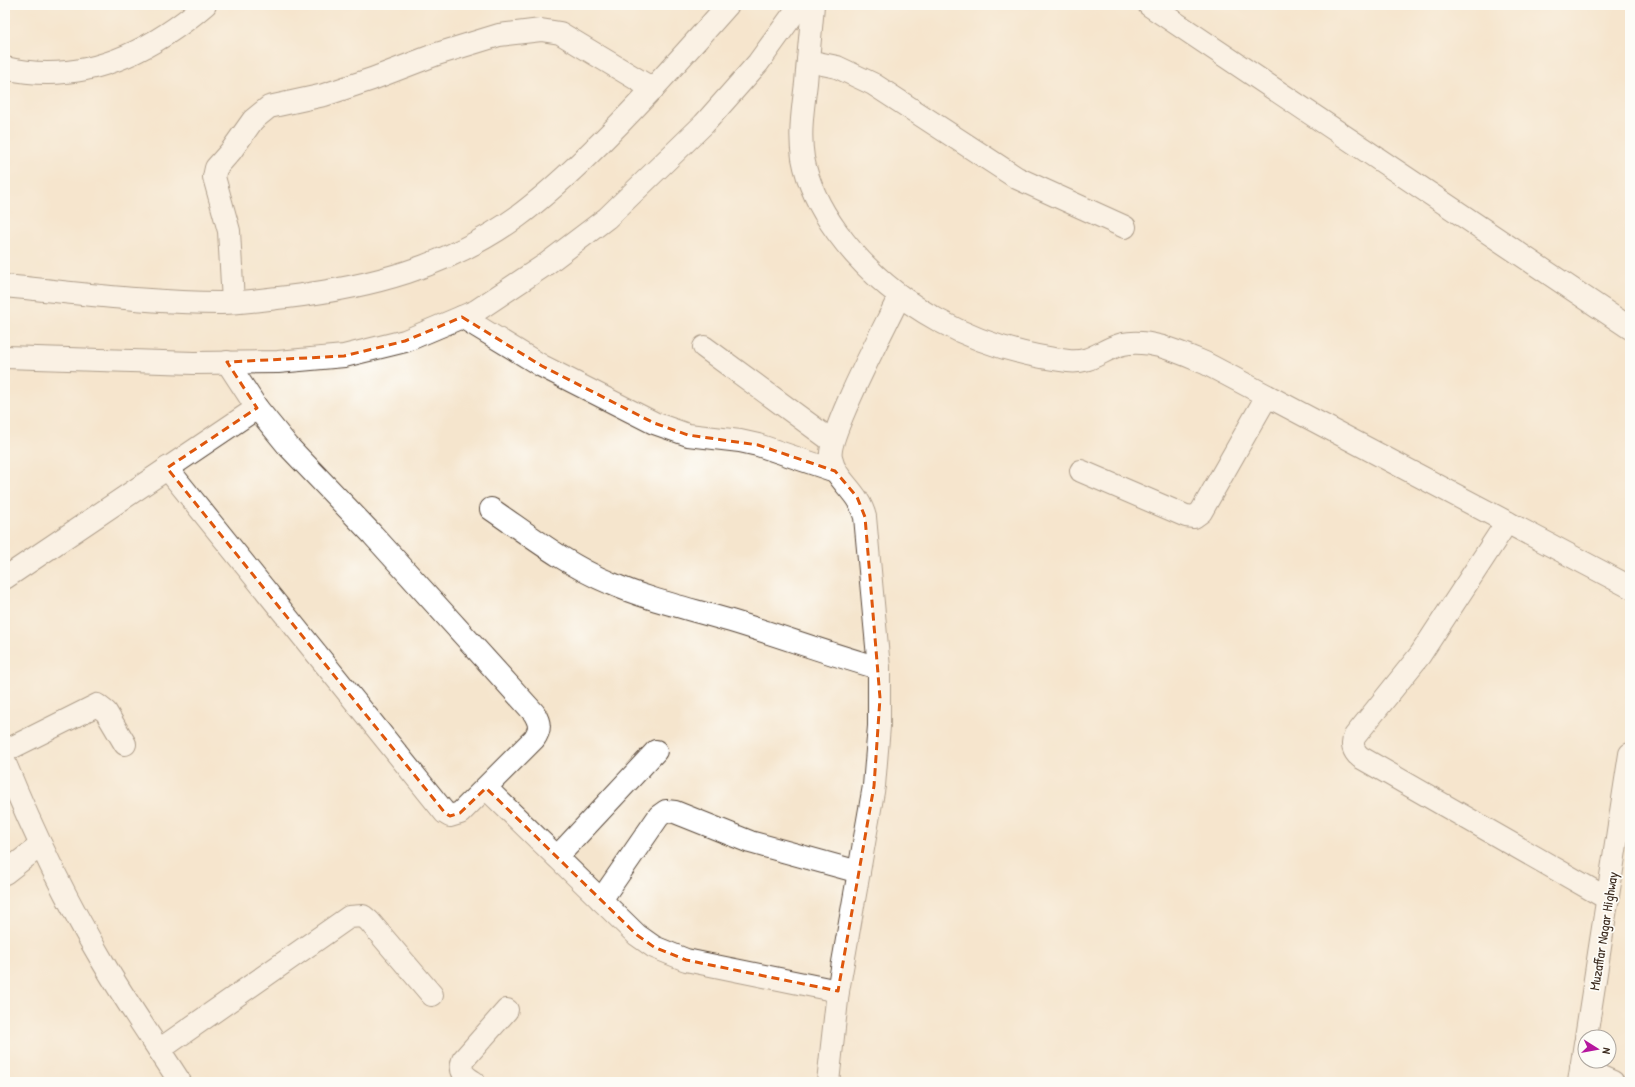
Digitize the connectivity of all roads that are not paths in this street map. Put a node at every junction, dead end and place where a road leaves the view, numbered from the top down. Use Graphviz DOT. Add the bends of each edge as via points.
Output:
graph roads {
  1 [pos="205,5"];
  2 [pos="728,5"];
  3 [pos="800,5"];
  4 [pos="813,5"];
  5 [pos="1149,5"];
  6 [pos="808,61"];
  7 [pos="5,68"];
  8 [pos="653,89"];
  9 [pos="1125,227"];
  10 [pos="5,286"];
  11 [pos="899,297"];
  12 [pos="233,302"];
  13 [pos="462,317"];
  14 [pos="1630,328"];
  15 [pos="704,347"];
  16 [pos="5,357"];
  17 [pos="227,362"];
  18 [pos="1267,396"];
  19 [pos="257,408"];
  20 [pos="832,441"];
  21 [pos="167,468"];
  22 [pos="835,471"];
  23 [pos="1081,471"];
  24 [pos="491,509"];
  25 [pos="1507,522"];
  26 [pos="5,578"];
  27 [pos="1630,587"];
  28 [pos="879,668"];
  29 [pos="125,744"];
  30 [pos="5,751"];
  31 [pos="656,751"];
  32 [pos="1630,754"];
  33 [pos="5,763"];
  34 [pos="486,788"];
  35 [pos="41,845"];
  36 [pos="557,857"];
  37 [pos="859,872"];
  38 [pos="5,873"];
  39 [pos="1608,899"];
  40 [pos="601,900"];
  41 [pos="838,991"];
  42 [pos="432,995"];
  43 [pos="507,1010"];
  44 [pos="1587,1029"];
  45 [pos="159,1050"];
  46 [pos="1580,1075"];
  47 [pos="180,1082"];
  48 [pos="474,1082"];
  49 [pos="828,1082"];
  50 [pos="1613,1082"];
  1 -- 7 [label="main road" via="172,32 128,56 101,66 68,73 30,73"];
  2 -- 8 [label="main road"];
  3 -- 13 [label="main road" via="758,63 704,124 607,218 545,265 476,311"];
  4 -- 6 [label="main road"];
  5 -- 14 [label="main road"];
  6 -- 9 [label="main road" via="837,67 873,84 1017,178"];
  6 -- 11 [label="main road" via="801,122 807,176 830,223 871,273"];
  8 -- 12 [label="main road" via="552,189 516,217 472,244 408,273 370,284 332,292"];
  8 -- 12 [label="main road" via="560,34 531,30 499,35 437,54 324,95 269,107 256,115 231,151 220,162 214,177 230,231"];
  10 -- 12 [label="main road" via="156,300"];
  11 -- 18 [label="main road" via="978,340 1033,355 1069,362 1081,361 1122,344 1138,343 1178,352 1205,363"];
  11 -- 20 [label="main road"];
  13 -- 17 [label="main road" via="404,341 344,356 278,362"];
  13 -- 22 [label="main road" via="542,366 654,423 688,435 740,441 764,447"];
  15 -- 20 [label="main road"];
  16 -- 17 [label="main road"];
  17 -- 19 [label="main road"];
  18 -- 23 [label="main road" via="1201,512 1194,517 1186,516"];
  18 -- 25 [label="main road"];
  19 -- 21 [label="main road"];
  19 -- 34 [label="main road" via="288,446 373,535 538,719 539,732 534,739"];
  20 -- 22 [label="main road" via="830,455"];
  21 -- 26 [label="main road"];
  21 -- 34 [label="main road" via="445,812 450,816 460,813"];
  22 -- 28 [label="main road" via="857,497 865,517"];
  24 -- 28 [label="main road" via="586,572 610,583"];
  25 -- 27 [label="main road"];
  25 -- 39 [label="main road" via="1420,655 1355,736 1354,750 1360,757"];
  28 -- 37 [label="main road" via="879,726 874,786"];
  29 -- 30 [label="main road" via="106,712 97,705"];
  31 -- 36 [label="main road"];
  32 -- 39 [label="main road, Muzaffar Nagar Highway"];
  33 -- 35 [label="main road"];
  34 -- 36 [label="main road"];
  35 -- 38 [label="main road"];
  35 -- 45 [label="main road" via="104,964"];
  36 -- 40 [label="main road"];
  37 -- 40 [label="main road" via="765,846 675,812 666,811 659,816"];
  37 -- 41 [label="main road"];
  39 -- 44 [label="main road, Muzaffar Nagar Highway"];
  40 -- 41 [label="main road" via="637,935 671,955"];
  41 -- 49 [label="main road"];
  42 -- 45 [label="main road" via="369,921 363,916 349,917"];
  43 -- 48 [label="main road" via="463,1060 461,1066 464,1075"];
  45 -- 47 [label="main road"];
  46 -- 50 [label="main road"];
}
